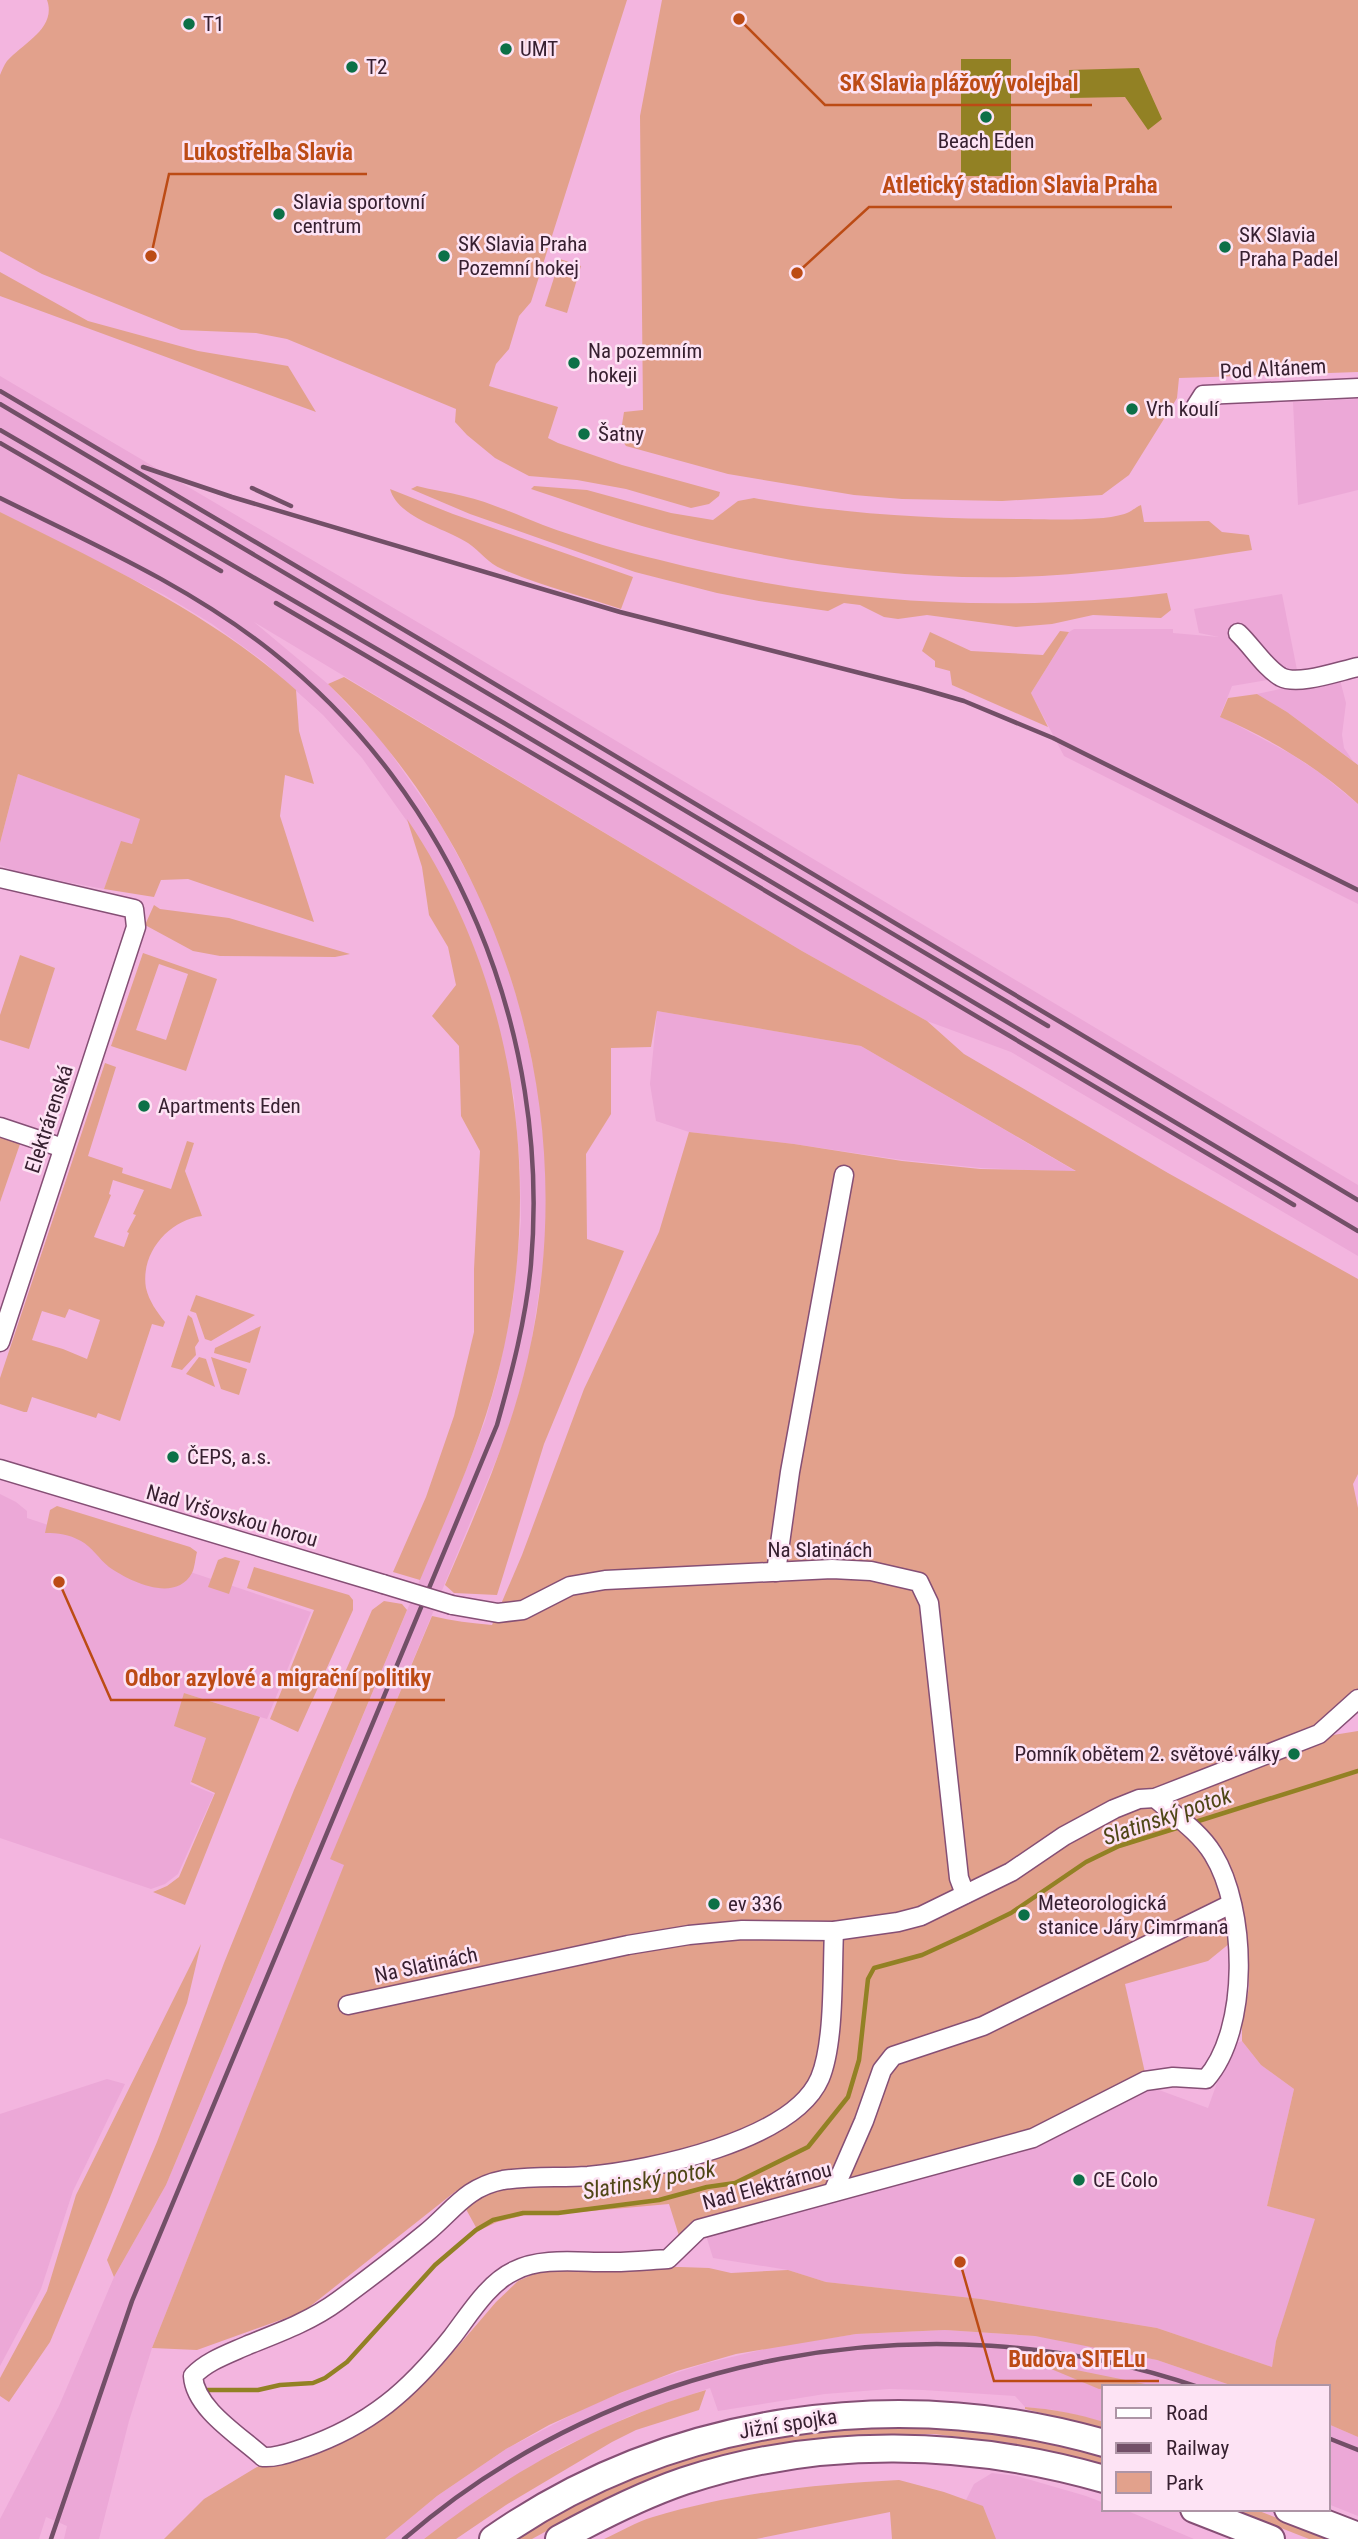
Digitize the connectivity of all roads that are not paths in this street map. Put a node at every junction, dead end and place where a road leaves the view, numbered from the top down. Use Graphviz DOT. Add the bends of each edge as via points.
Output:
graph roads {
  1 [pos="1358,388"];
  2 [pos="1196,405"];
  3 [pos="1238,633"];
  4 [pos="1358,667"];
  5 [pos="0,877"];
  6 [pos="0,1127"];
  7 [pos="63,1148"];
  8 [pos="844,1175"];
  9 [pos="0,1342"];
  10 [pos="0,1469"];
  11 [pos="776,1572"];
  12 [pos="452,1605"];
  13 [pos="1358,1699"];
  14 [pos="1155,1798"];
  15 [pos="965,1894"];
  16 [pos="1231,1904"];
  17 [pos="834,1930"];
  18 [pos="348,2005"];
  19 [pos="833,2192"];
  20 [pos="193,2376"];
  21 [pos="182,2394"];
  22 [pos="1102,2443"];
  23 [pos="1102,2478"];
  24 [pos="1199,2511"];
  25 [pos="1293,2511"];
  26 [pos="1358,2536"];
  27 [pos="493,2539"];
  28 [pos="559,2539"];
  29 [pos="1271,2539"];
  1 -- 2 [label="street, Pod Altánem" via="1203,395"];
  3 -- 4 [label="street" via="1287,679"];
  5 -- 7 [label="street, Elektrárenská" via="134,909 136,927"];
  6 -- 7 [label="street"];
  7 -- 9 [label="street, Elektrárenská"];
  8 -- 11 [label="street"];
  10 -- 12 [label="street, Nad Vršovskou horou, bridge"];
  11 -- 12 [label="street, Na Slatinách" via="606,1580 570,1586 523,1610 498,1613"];
  11 -- 15 [label="street, Na Slatinách" via="872,1571 919,1583 929,1602 959,1878"];
  13 -- 14 [label="street, Na Slatinách" via="1319,1734"];
  14 -- 15 [label="street, Na Slatinách" via="1139,1799 1088,1822 1011,1872"];
  14 -- 16 [label="street" via="1212,1852"];
  15 -- 17 [label="street, Na Slatinách" via="921,1916"];
  16 -- 19 [label="street" via="974,2030 893,2056 882,2070"];
  16 -- 19 [label="street, Nad Elektrárnou" via="1239,1974 1233,2021 1218,2065 1206,2079 1145,2081 1033,2138"];
  17 -- 18 [label="street, Na Slatinách" via="689,1935"];
  17 -- 20 [label="street" via="825,2063 812,2092 783,2119 731,2143 653,2165 592,2175 504,2180 481,2187 336,2303 304,2322 220,2357"];
  19 -- 20 [label="street, Nad Elektrárnou" via="699,2229 668,2259 552,2261 514,2271 485,2294 393,2401 365,2421 287,2454 263,2457 206,2407 194,2388"];
  20 -- 21 [label="street"];
  22 -- 27 [label="highway, Jižní spojka" via="1025,2424 951,2415 843,2415 772,2424 703,2440 635,2463 570,2493"];
  23 -- 28 [label="highway, Jižní spojka" via="971,2452 890,2449 817,2453 750,2463 684,2482 620,2507"];
  24 -- 29 [label="highway"];
  25 -- 26 [label="highway"];
}
